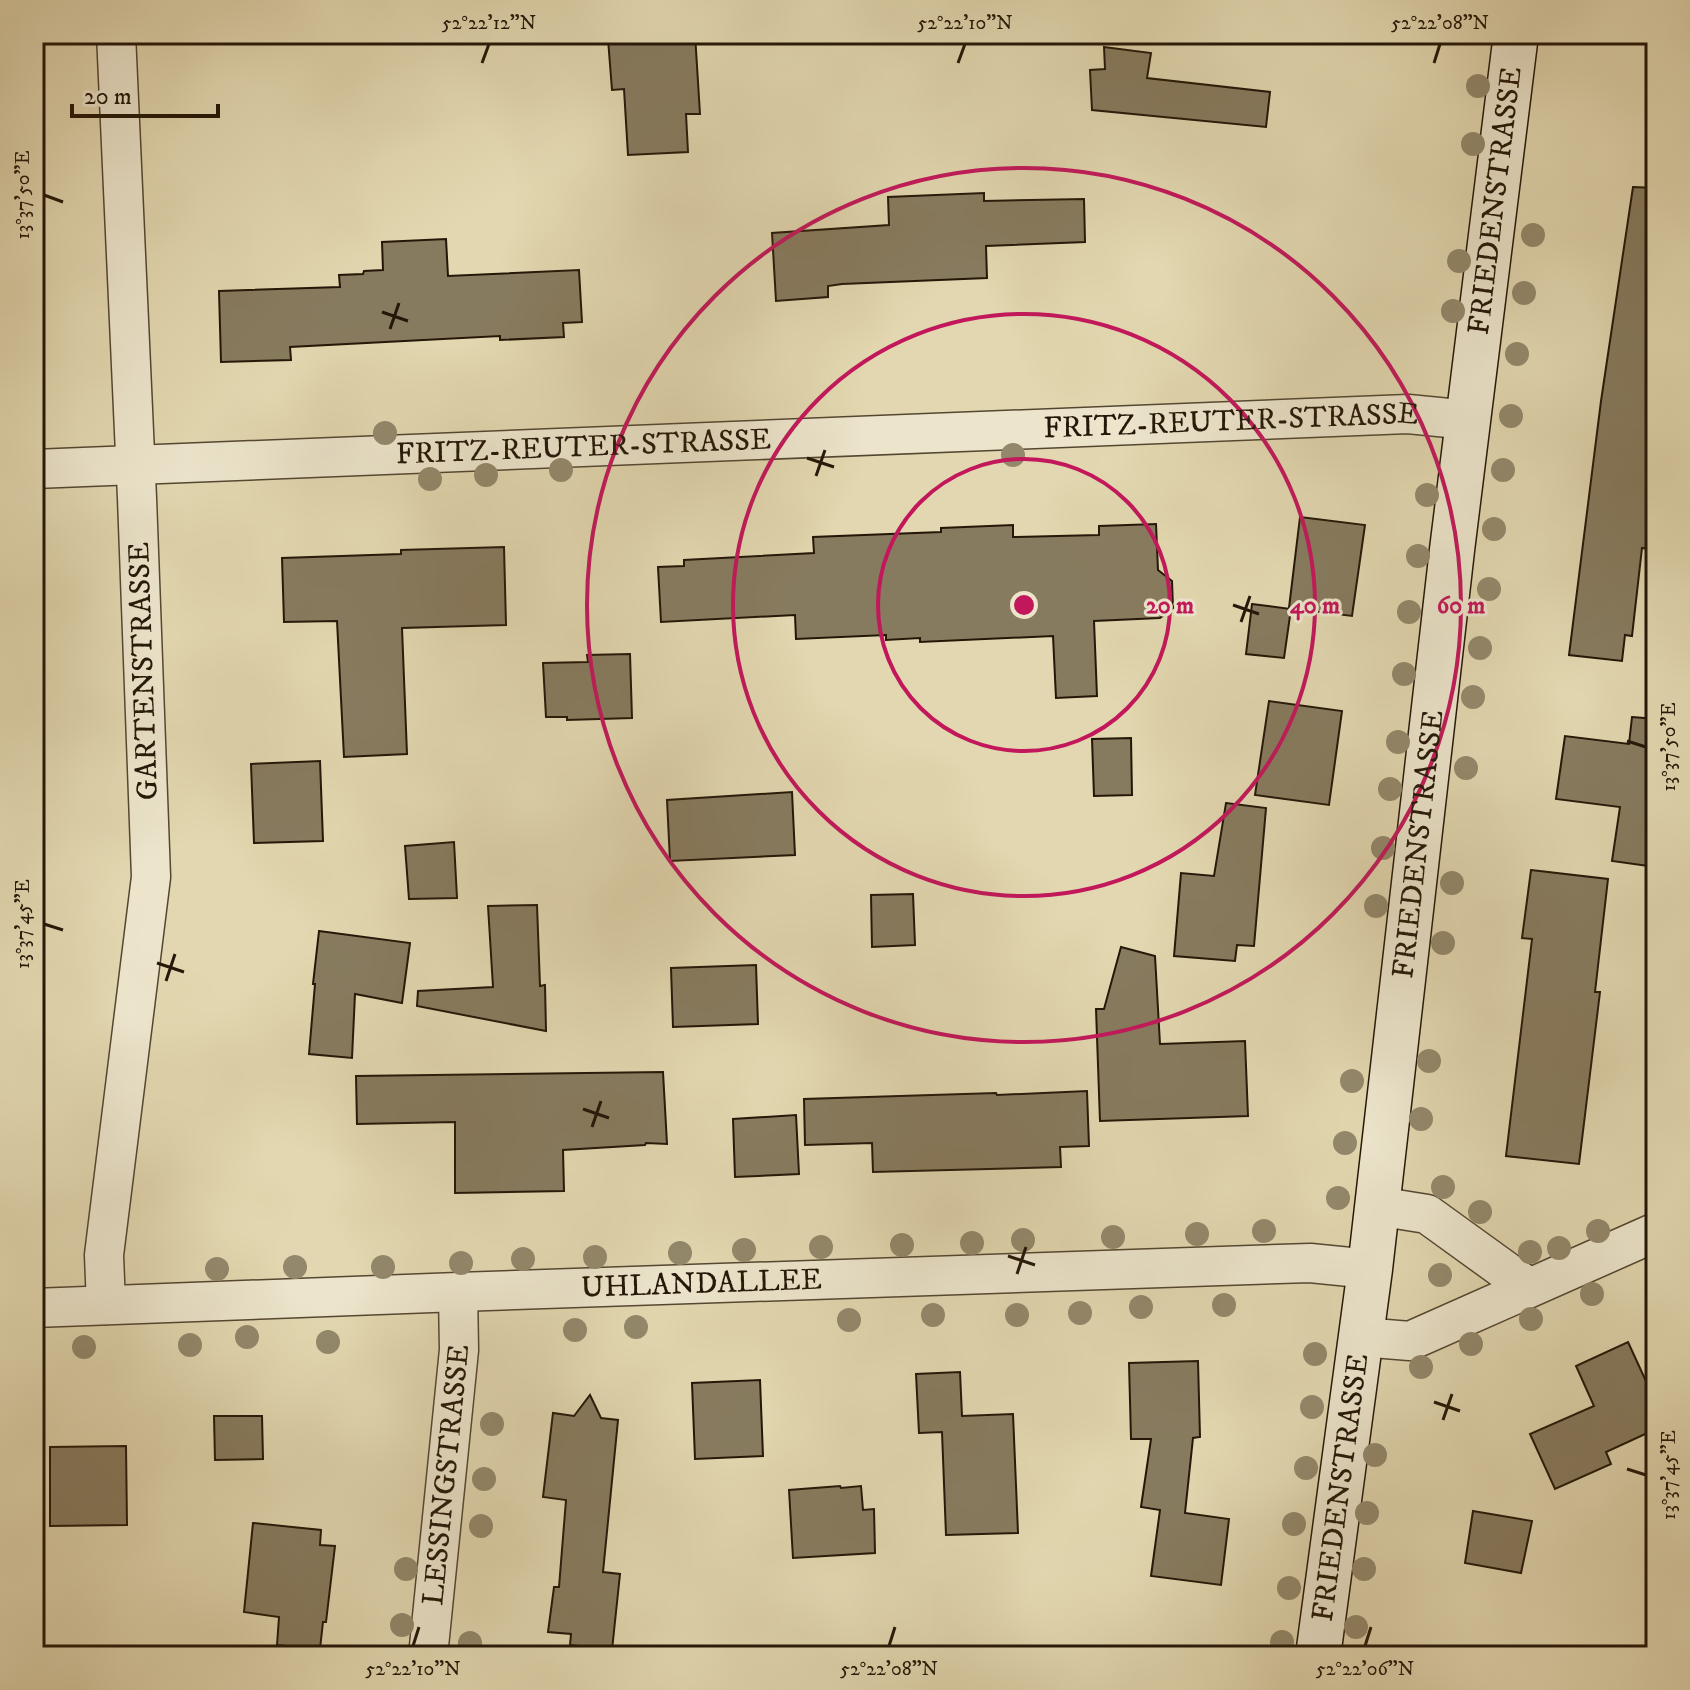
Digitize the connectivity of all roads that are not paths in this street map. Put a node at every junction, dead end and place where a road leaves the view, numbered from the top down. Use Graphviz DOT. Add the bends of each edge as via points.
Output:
graph roads {
  1 [pos="116,34"];
  2 [pos="1516,34"];
  3 [pos="1469,420"];
  4 [pos="136,465"];
  5 [pos="34,469"];
  6 [pos="1377,1206"];
  7 [pos="1656,1232"];
  8 [pos="1370,1269"];
  9 [pos="1528,1287"];
  10 [pos="458,1292"];
  11 [pos="106,1305"];
  12 [pos="34,1308"];
  13 [pos="1361,1337"];
  14 [pos="428,1656"];
  15 [pos="1318,1656"];
  1 -- 4 [label="street, GARTENSTRASSE"];
  2 -- 3 [label="street, FRIEDENSTRASSE"];
  3 -- 4 [label="street, FRITZ-REUTER-STRASSE" via="1394,414"];
  3 -- 6 [label="street, FRIEDENSTRASSE"];
  4 -- 5 [label="street, FRITZ-REUTER-STRASSE"];
  4 -- 11 [label="street, GARTENSTRASSE" via="151,877 104,1255"];
  6 -- 8 [label="street, FRIEDENSTRASSE"];
  6 -- 9 [label="street" via="1427,1214"];
  7 -- 9 [label="street"];
  8 -- 10 [label="street, UHLANDALLEE" via="1310,1263"];
  8 -- 13 [label="street, FRIEDENSTRASSE"];
  9 -- 13 [label="street" via="1410,1341"];
  10 -- 11 [label="street, UHLANDALLEE"];
  10 -- 14 [label="street, LESSINGSTRASSE" via="459,1350"];
  11 -- 12 [label="street, UHLANDALLEE"];
  13 -- 15 [label="street, FRIEDENSTRASSE"];
}
